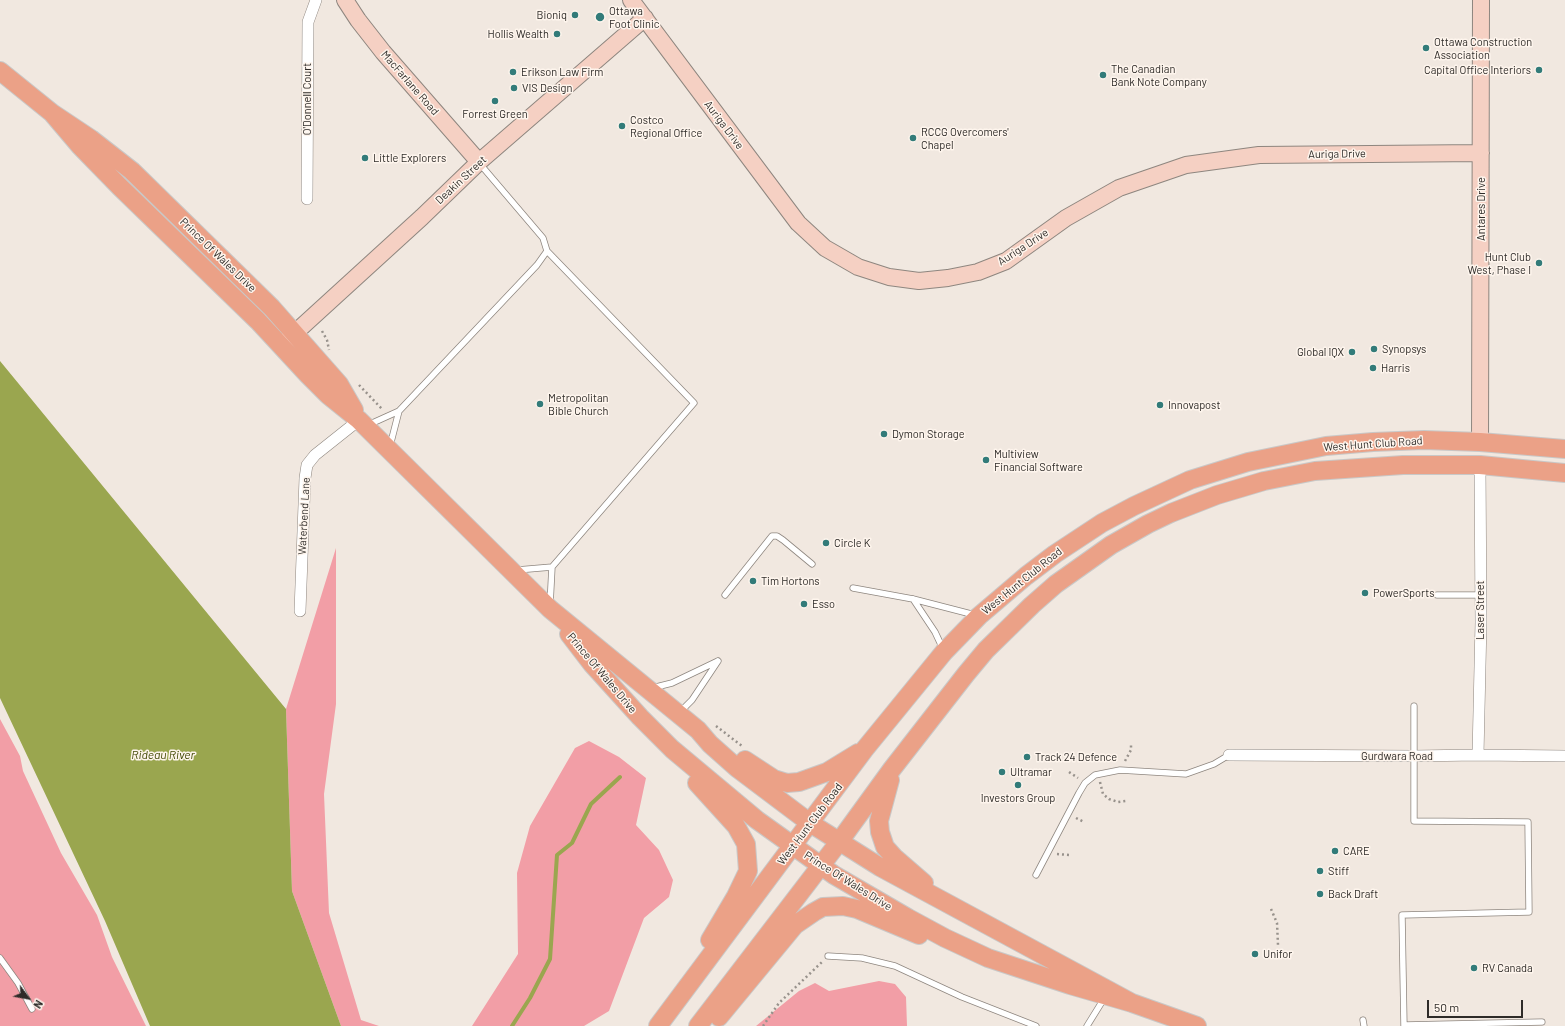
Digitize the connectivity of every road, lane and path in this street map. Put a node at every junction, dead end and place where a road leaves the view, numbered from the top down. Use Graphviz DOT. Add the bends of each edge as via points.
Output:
graph roads {
  1 [pos="316,0"];
  2 [pos="345,0"];
  3 [pos="631,0"];
  4 [pos="1481,0"];
  5 [pos="645,18"];
  6 [pos="0,71"];
  7 [pos="52,113"];
  8 [pos="1481,153"];
  9 [pos="479,162"];
  10 [pos="307,199"];
  11 [pos="548,251"];
  12 [pos="294,333"];
  13 [pos="281,346"];
  14 [pos="399,412"];
  15 [pos="362,423"];
  16 [pos="1480,442"];
  17 [pos="1565,449"];
  18 [pos="389,450"];
  19 [pos="1480,465"];
  20 [pos="1565,473"];
  21 [pos="812,564"];
  22 [pos="552,567"];
  23 [pos="510,571"];
  24 [pos="854,588"];
  25 [pos="725,595"];
  26 [pos="1480,595"];
  27 [pos="1437,596"];
  28 [pos="913,599"];
  29 [pos="550,609"];
  30 [pos="300,611"];
  31 [pos="979,616"];
  32 [pos="944,652"];
  33 [pos="648,689"];
  34 [pos="1414,706"];
  35 [pos="678,713"];
  36 [pos="645,722"];
  37 [pos="705,727"];
  38 [pos="1130,745"];
  39 [pos="672,749"];
  40 [pos="748,750"];
  41 [pos="864,750"];
  42 [pos="1229,755"];
  43 [pos="1478,755"];
  44 [pos="1413,756"];
  45 [pos="1565,756"];
  46 [pos="1125,762"];
  47 [pos="892,769"];
  48 [pos="1095,775"];
  49 [pos="1126,801"];
  50 [pos="810,823"];
  51 [pos="839,842"];
  52 [pos="793,846"];
  53 [pos="1049,850"];
  54 [pos="1070,855"];
  55 [pos="821,866"];
  56 [pos="1036,875"];
  57 [pos="948,905"];
  58 [pos="1271,909"];
  59 [pos="1278,945"];
  60 [pos="828,956"];
  61 [pos="0,958"];
  62 [pos="988,958"];
  63 [pos="1106,995"];
  64 [pos="1132,1002"];
  65 [pos="32,1009"];
  66 [pos="663,1019"];
  67 [pos="1542,1022"];
  68 [pos="1404,1025"];
  69 [pos="698,1026"];
  70 [pos="711,1026"];
  71 [pos="763,1026"];
  72 [pos="1036,1026"];
  73 [pos="1087,1026"];
  74 [pos="1197,1026"];
  1 -- 10 [label="street, O'Donnell Court" via="308,22"];
  2 -- 9 [label="street, MacFarlane Road" via="383,52"];
  3 -- 5 [label="street, Auriga Drive"];
  4 -- 8 [label="street, Antares Drive"];
  5 -- 8 [label="street, Auriga Drive" via="798,222 825,248 858,267 889,277 919,281 978,272 1006,261 1066,218 1119,188 1186,165 1259,155"];
  5 -- 9 [label="street, Deakin Street"];
  6 -- 7 [label="main road, Prince Of Wales Drive"];
  7 -- 12 [label="main road, Prince Of Wales Drive" via="132,171 272,308"];
  7 -- 13 [label="main road, Prince Of Wales Drive" via="119,186"];
  8 -- 16 [label="street, Antares Drive"];
  9 -- 11 [label="lane" via="542,238"];
  9 -- 12 [label="street, Deakin Street"];
  11 -- 14 [label="lane"];
  11 -- 22 [label="lane" via="694,403"];
  12 -- 13 [label="street, Deakin Street"];
  12 -- 15 [label="main road, Prince Of Wales Drive" via="339,384"];
  13 -- 15 [label="main road, Prince Of Wales Drive" via="328,395"];
  14 -- 15 [label="lane"];
  14 -- 18 [label="lane"];
  15 -- 18 [label="main road, Prince Of Wales Drive"];
  15 -- 30 [label="street, Waterbend Lane" via="315,455 307,465"];
  16 -- 17 [label="main road, West Hunt Club Road"];
  16 -- 19 [label="main road"];
  16 -- 31 [label="main road, West Hunt Club Road" via="1398,440 1326,446 1248,462 1190,480 1102,523 1026,576"];
  18 -- 23 [label="main road, Prince Of Wales Drive"];
  19 -- 20 [label="main road, West Hunt Club Road"];
  19 -- 26 [label="street, Laser Street"];
  19 -- 47 [label="main road, West Hunt Club Road" via="1396,465 1315,471 1264,481 1217,495 1148,524 1110,545 1032,604 986,650"];
  21 -- 25 [label="lane" via="783,540 772,536"];
  22 -- 23 [label="lane"];
  22 -- 29 [label="lane"];
  23 -- 29 [label="main road, Prince Of Wales Drive"];
  24 -- 28 [label="lane"];
  26 -- 27 [label="lane"];
  26 -- 43 [label="street, Laser Street"];
  28 -- 31 [label="lane"];
  28 -- 32 [label="lane" via="936,632"];
  29 -- 33 [label="main road, Prince Of Wales Drive"];
  29 -- 36 [label="main road, Prince Of Wales Drive" via="592,664"];
  31 -- 32 [label="main road, West Hunt Club Road"];
  32 -- 41 [label="main road, West Hunt Club Road"];
  33 -- 35 [label="main road, Prince Of Wales Drive"];
  33 -- 35 [label="lane" via="672,683 718,661 692,700"];
  34 -- 44 [label="lane"];
  35 -- 36 [label="main road" via="664,723 654,725"];
  35 -- 37 [label="main road, Prince Of Wales Drive"];
  36 -- 39 [label="main road, Prince Of Wales Drive"];
  37 -- 40 [label="path"];
  37 -- 41 [label="main road" via="759,770 787,783 799,782 827,772"];
  37 -- 50 [label="main road, Prince Of Wales Drive" via="710,744 737,768"];
  38 -- 46 [label="path" via="1132,750"];
  39 -- 52 [label="main road, Prince Of Wales Drive" via="757,820"];
  39 -- 66 [label="main road" via="687,773 736,826 746,844 748,871 736,896"];
  41 -- 50 [label="main road, West Hunt Club Road"];
  42 -- 44 [label="street, Gurdwara Road"];
  42 -- 48 [label="lane" via="1214,764 1186,774 1120,770"];
  43 -- 44 [label="street, Gurdwara Road"];
  43 -- 45 [label="street, Gurdwara Road"];
  44 -- 68 [label="lane" via="1414,821 1528,822 1528,912 1402,915"];
  47 -- 51 [label="main road, West Hunt Club Road"];
  47 -- 57 [label="main road" via="879,821 885,847"];
  48 -- 49 [label="path" via="1101,783 1103,794 1118,802"];
  48 -- 53 [label="lane" via="1085,783"];
  50 -- 51 [label="main road, Prince Of Wales Drive"];
  50 -- 52 [label="main road, West Hunt Club Road"];
  51 -- 55 [label="main road, West Hunt Club Road"];
  51 -- 57 [label="main road, Prince Of Wales Drive"];
  52 -- 55 [label="main road, Prince Of Wales Drive"];
  52 -- 66 [label="main road, West Hunt Club Road"];
  53 -- 54 [label="path" via="1058,855"];
  53 -- 56 [label="lane"];
  55 -- 62 [label="main road, Prince Of Wales Drive" via="908,918"];
  55 -- 69 [label="main road, West Hunt Club Road"];
  57 -- 64 [label="main road, Prince Of Wales Drive"];
  58 -- 59 [label="path" via="1277,923"];
  60 -- 71 [label="path" via="779,1003"];
  60 -- 72 [label="lane" via="862,958 895,966 962,997"];
  61 -- 65 [label="lane"];
  62 -- 63 [label="main road, Prince Of Wales Drive"];
  62 -- 70 [label="main road" via="930,940 857,909 823,907 795,925"];
  63 -- 64 [label="main road, Prince Of Wales Drive"];
  63 -- 73 [label="lane"];
  64 -- 74 [label="main road, Prince Of Wales Drive"];
  67 -- 68 [label="lane"];
}
